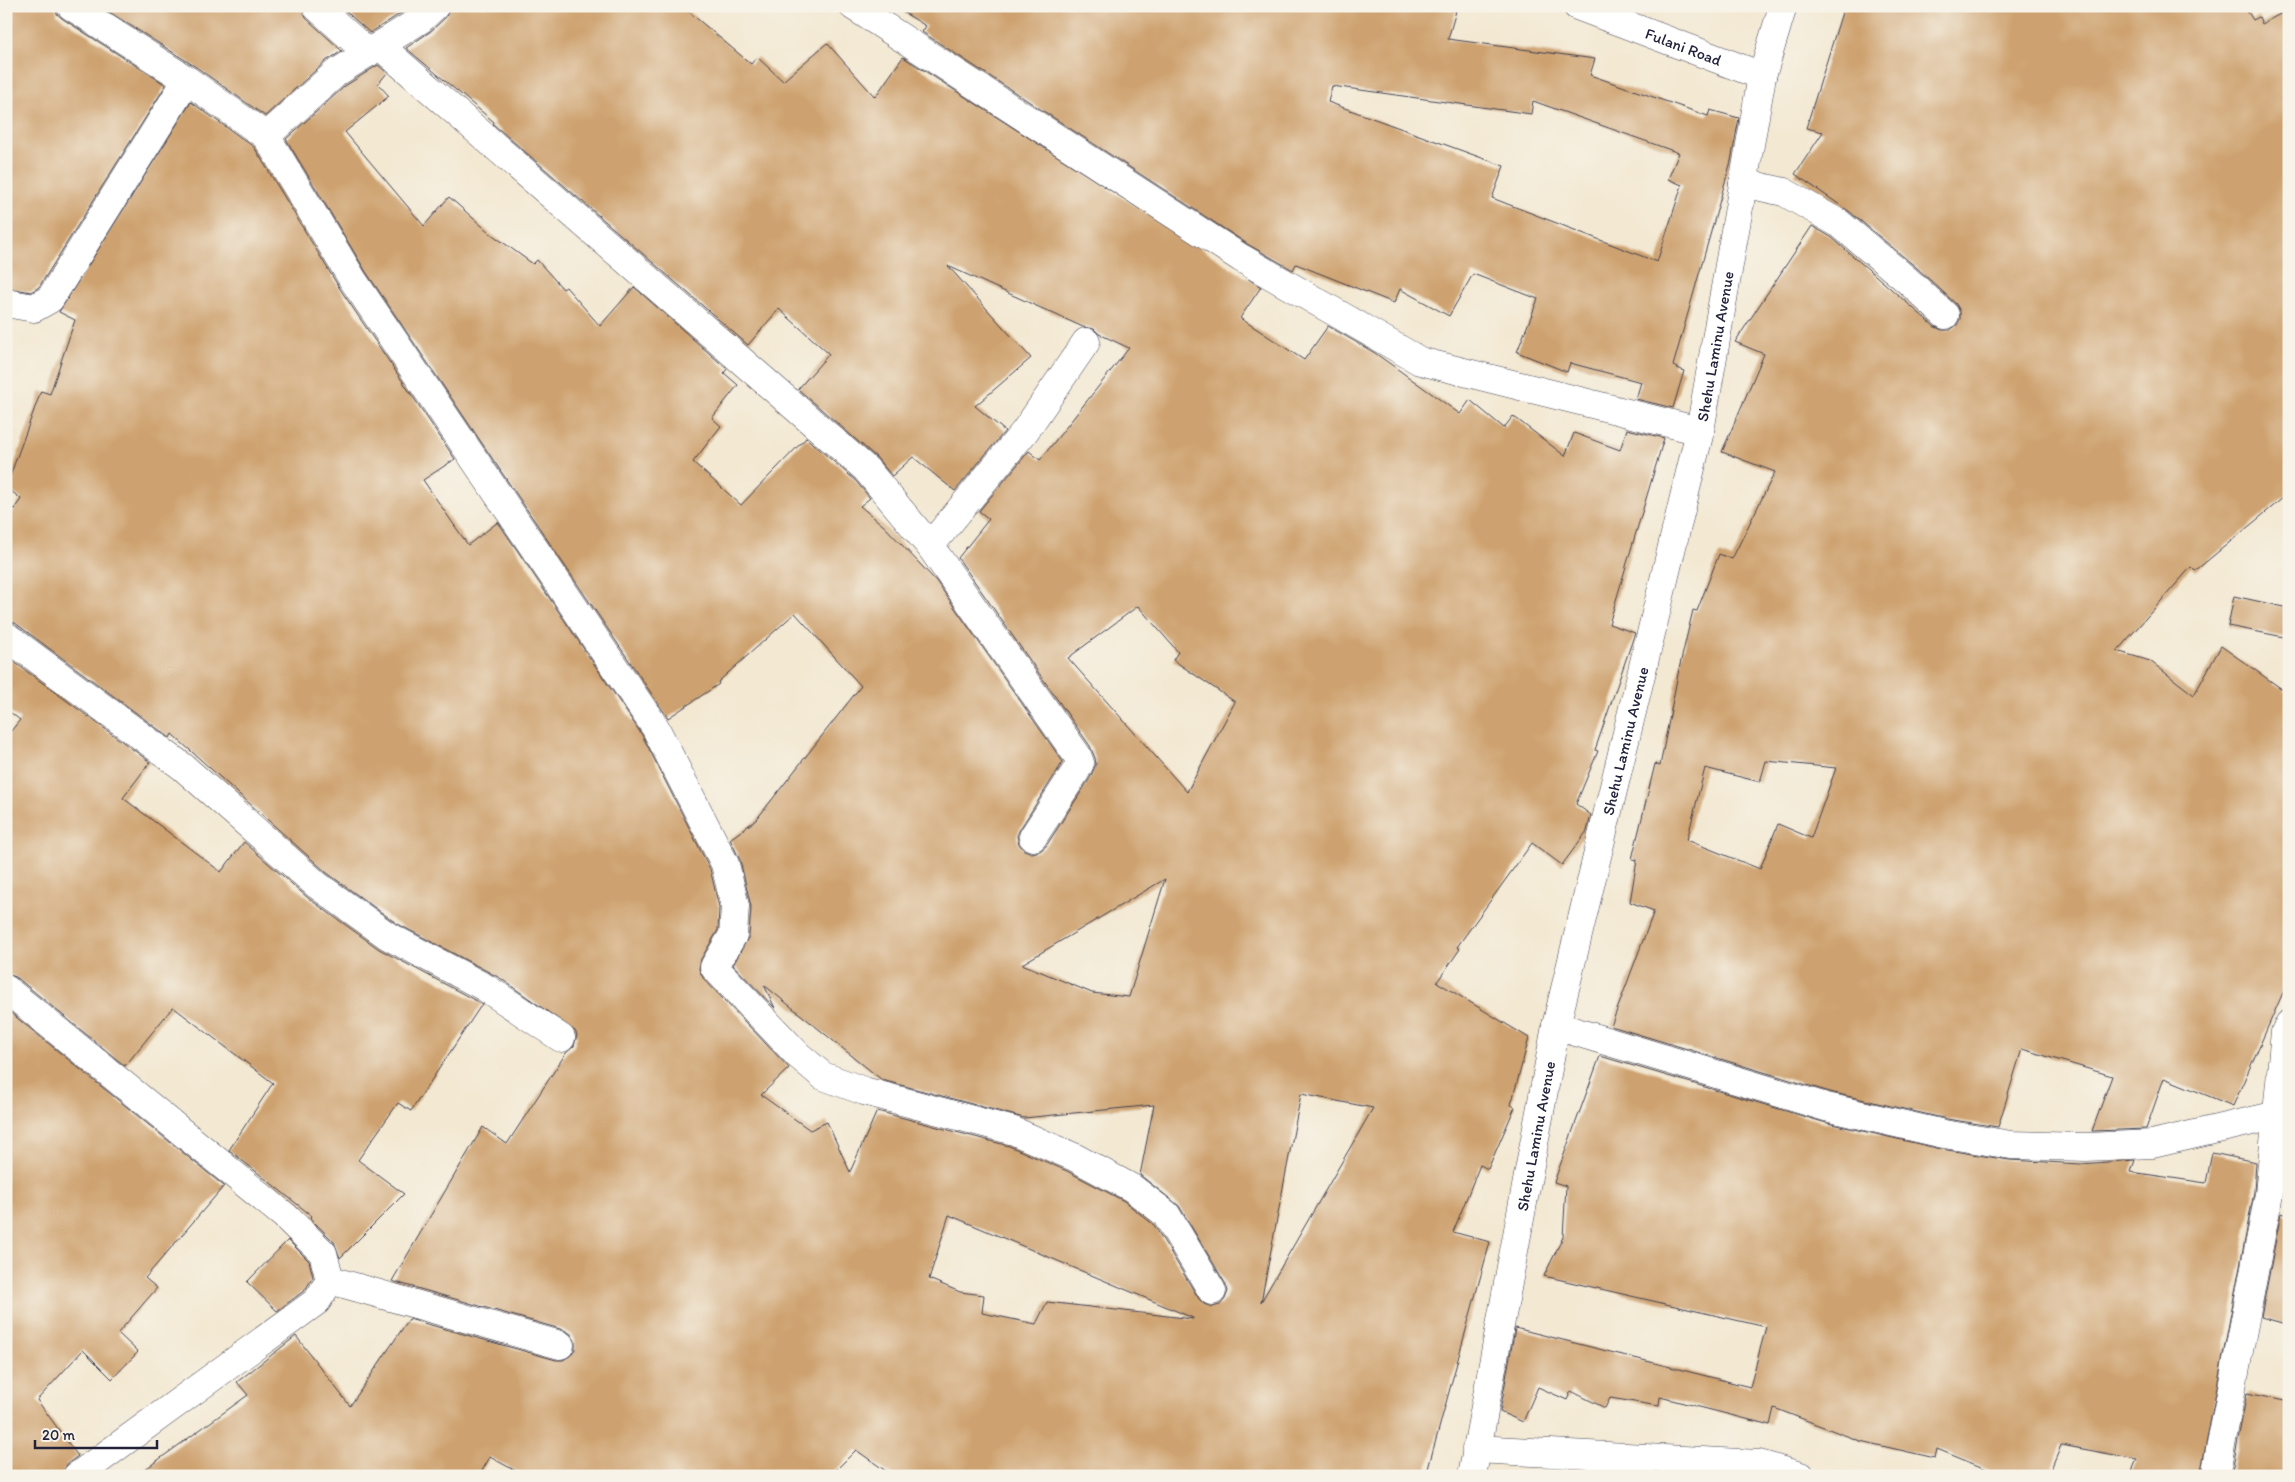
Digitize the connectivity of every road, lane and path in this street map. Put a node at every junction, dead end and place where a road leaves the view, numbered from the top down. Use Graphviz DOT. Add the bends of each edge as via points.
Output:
graph roads {
  1 [pos="71,6"];
  2 [pos="316,6"];
  3 [pos="435,6"];
  4 [pos="853,6"];
  5 [pos="1577,6"];
  6 [pos="1783,6"];
  7 [pos="374,49"];
  8 [pos="1762,76"];
  9 [pos="187,80"];
  10 [pos="266,136"];
  11 [pos="1743,183"];
  12 [pos="6,303"];
  13 [pos="1945,315"];
  14 [pos="1086,342"];
  15 [pos="1700,431"];
  16 [pos="930,546"];
  17 [pos="6,636"];
  18 [pos="1033,836"];
  19 [pos="6,989"];
  20 [pos="2289,1024"];
  21 [pos="1556,1026"];
  22 [pos="561,1038"];
  23 [pos="2284,1111"];
  24 [pos="2279,1195"];
  25 [pos="330,1280"];
  26 [pos="1212,1291"];
  27 [pos="560,1345"];
  28 [pos="1476,1449"];
  29 [pos="77,1476"];
  30 [pos="1472,1476"];
  31 [pos="1800,1476"];
  32 [pos="2215,1476"];
  1 -- 9 [label="street"];
  2 -- 7 [label="street"];
  3 -- 7 [label="street" via="420,20"];
  4 -- 15 [label="street" via="1242,258 1420,361"];
  5 -- 8 [label="street, Fulani Road"];
  6 -- 8 [label="street, Shehu Laminu Avenue"];
  7 -- 10 [label="street" via="336,73"];
  7 -- 16 [label="street" via="866,469"];
  8 -- 11 [label="street, Shehu Laminu Avenue"];
  9 -- 10 [label="street"];
  9 -- 12 [label="street" via="50,299 34,308"];
  10 -- 26 [label="street" via="353,280 655,727 725,864 735,906 734,935 714,967 798,1055 823,1076 864,1091 1014,1131 1074,1157 1132,1188 1166,1214"];
  11 -- 13 [label="street" via="1784,192 1840,224"];
  11 -- 15 [label="street, Shehu Laminu Avenue"];
  14 -- 16 [label="street" via="1025,431"];
  15 -- 21 [label="street, Shehu Laminu Avenue"];
  16 -- 18 [label="street" via="1080,763"];
  17 -- 22 [label="street" via="183,767 317,885 388,936 486,988"];
  19 -- 25 [label="street" via="285,1216 323,1254"];
  20 -- 23 [label="street" via="2285,1032"];
  21 -- 23 [label="street" via="1826,1107 1944,1134 2011,1145 2086,1147 2152,1144"];
  21 -- 28 [label="street, Shehu Laminu Avenue"];
  23 -- 24 [label="street"];
  24 -- 32 [label="street"];
  25 -- 27 [label="street"];
  25 -- 29 [label="street" via="317,1301"];
  28 -- 30 [label="street, Shehu Laminu Avenue"];
  28 -- 31 [label="street" via="1759,1464"];
}
